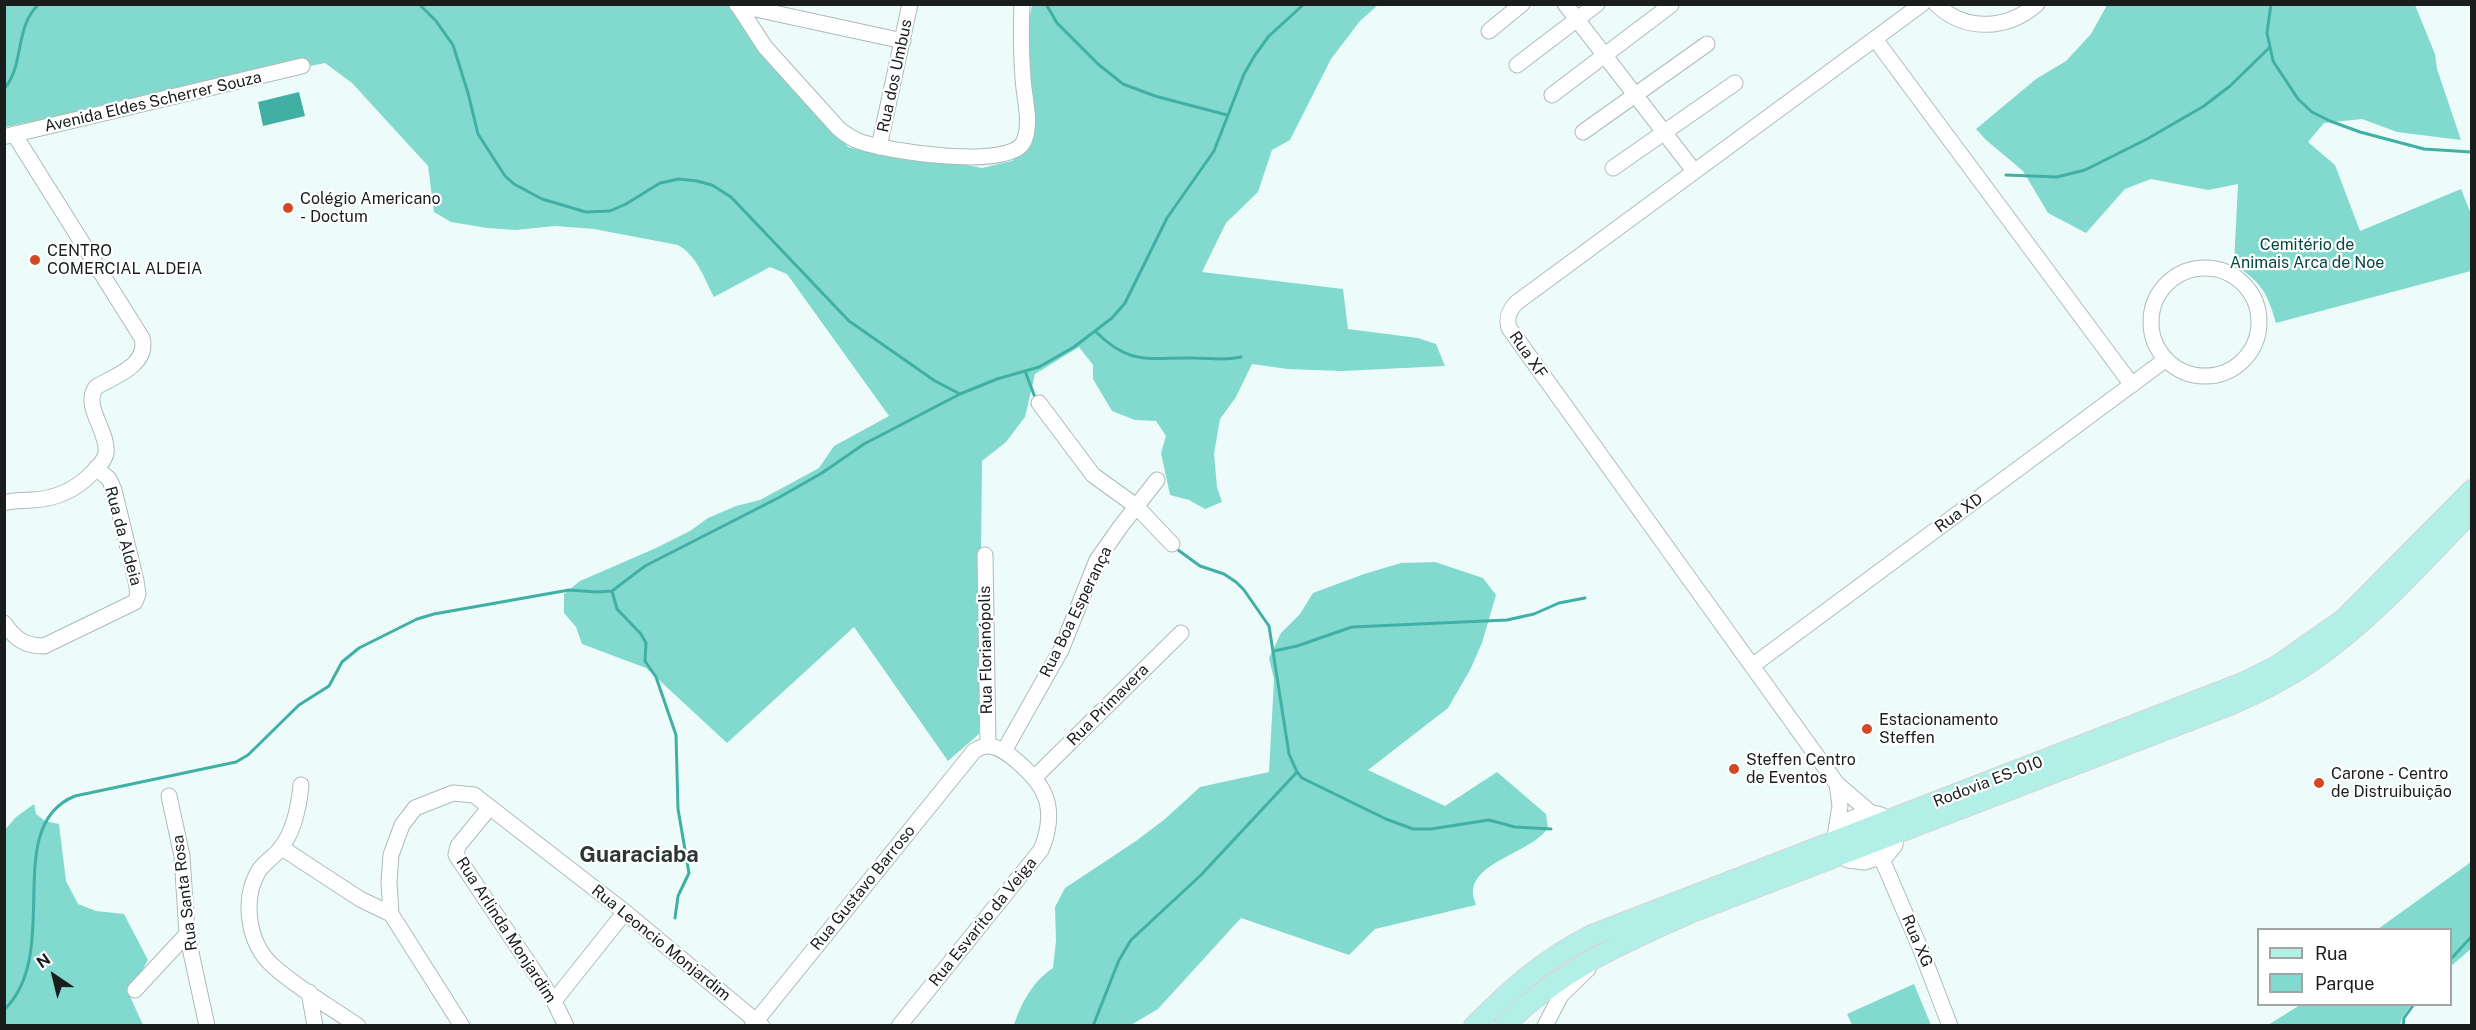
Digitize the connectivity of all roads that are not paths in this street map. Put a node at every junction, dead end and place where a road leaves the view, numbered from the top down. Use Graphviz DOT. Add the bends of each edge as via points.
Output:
graph roads {
  1 [pos="910,4"];
  2 [pos="1022,4"];
  3 [pos="1522,4"];
  4 [pos="1565,4"];
  5 [pos="1597,4"];
  6 [pos="1922,4"];
  7 [pos="1936,4"];
  8 [pos="2037,4"];
  9 [pos="737,5"];
  10 [pos="1671,5"];
  11 [pos="1577,20"];
  12 [pos="1489,31"];
  13 [pos="1875,39"];
  14 [pos="903,41"];
  15 [pos="1707,44"];
  16 [pos="1604,56"];
  17 [pos="1517,65"];
  18 [pos="302,66"];
  19 [pos="1735,83"];
  20 [pos="1552,95"];
  21 [pos="1634,95"];
  22 [pos="1583,132"];
  23 [pos="1663,132"];
  24 [pos="9,136"];
  25 [pos="879,147"];
  26 [pos="1614,168"];
  27 [pos="1694,171"];
  28 [pos="2165,360"];
  29 [pos="2132,385"];
  30 [pos="1039,403"];
  31 [pos="96,468"];
  32 [pos="1157,480"];
  33 [pos="2472,490"];
  34 [pos="4,503"];
  35 [pos="1136,506"];
  36 [pos="2472,511"];
  37 [pos="1172,544"];
  38 [pos="985,555"];
  39 [pos="4,624"];
  40 [pos="1181,633"];
  41 [pos="1752,666"];
  42 [pos="981,748"];
  43 [pos="1004,751"];
  44 [pos="1034,778"];
  45 [pos="1837,784"];
  46 [pos="301,785"];
  47 [pos="169,796"];
  48 [pos="490,807"];
  49 [pos="1871,813"];
  50 [pos="1893,828"];
  51 [pos="1839,841"];
  52 [pos="282,848"];
  53 [pos="1881,857"];
  54 [pos="626,912"];
  55 [pos="1692,912"];
  56 [pos="391,914"];
  57 [pos="187,934"];
  58 [pos="135,990"];
  59 [pos="309,992"];
  60 [pos="554,1001"];
  61 [pos="757,1024"];
  62 [pos="207,1026"];
  63 [pos="315,1026"];
  64 [pos="358,1026"];
  65 [pos="462,1026"];
  66 [pos="566,1026"];
  67 [pos="898,1026"];
  68 [pos="1474,1026"];
  69 [pos="1504,1026"];
  70 [pos="1545,1026"];
  71 [pos="1950,1026"];
  1 -- 14 [label="street, Rua dos Umbus"];
  2 -- 25 [label="street" via="1027,122 1022,146 996,156 960,158"];
  3 -- 12 [label="street"];
  4 -- 11 [label="street"];
  5 -- 11 [label="street"];
  6 -- 13 [label="street, Rua XF"];
  7 -- 8 [label="street" via="1962,21 1981,25 2001,24"];
  9 -- 14 [label="street"];
  9 -- 25 [label="street" via="765,47 838,128 849,137"];
  10 -- 16 [label="street"];
  11 -- 16 [label="street"];
  11 -- 17 [label="street"];
  13 -- 27 [label="street, Rua XF"];
  13 -- 29 [label="street"];
  14 -- 25 [label="street, Rua dos Umbus"];
  15 -- 21 [label="street"];
  16 -- 20 [label="street"];
  16 -- 21 [label="street"];
  18 -- 24 [label="street, Avenida Eldes Scherrer Souza"];
  19 -- 23 [label="street"];
  21 -- 22 [label="street"];
  21 -- 23 [label="street"];
  23 -- 26 [label="street"];
  23 -- 27 [label="street"];
  24 -- 31 [label="street, Rua da Aldeia" via="144,345 135,364 92,392 106,455"];
  27 -- 41 [label="street, Rua XF" via="1516,303 1507,322"];
  28 -- 28 [label="street" via="2186,374 2211,377 2234,369 2252,352 2260,329 2258,304 2245,283 2224,270 2200,267 2176,275 2159,292 2150,315 2152,339"];
  28 -- 29 [label="street, Rua XD"];
  29 -- 41 [label="street, Rua XD"];
  30 -- 35 [label="street" via="1093,475"];
  31 -- 34 [label="street, Rua da Aldeia" via="72,490 58,496"];
  31 -- 39 [label="street, Rua da Aldeia" via="109,479 114,490 136,581 135,602 44,646 21,642"];
  32 -- 35 [label="street, Rua Boa Esperança"];
  33 -- 50 [label="main road, Rodovia ES-010" via="2344,619 2277,666"];
  35 -- 37 [label="street"];
  35 -- 43 [label="street, Rua Boa Esperança" via="1086,583 1061,650"];
  36 -- 50 [label="main road, Rodovia ES-010" via="2345,636 2278,682 2228,706"];
  38 -- 42 [label="street, Rua Florianópolis"];
  40 -- 44 [label="street, Rua Primavera"];
  41 -- 45 [label="street, Rua XF"];
  42 -- 43 [label="street, Rua Esvarito da Veiga"];
  42 -- 61 [label="street, Rua Gustavo Barroso"];
  43 -- 44 [label="street, Rua Esvarito da Veiga"];
  44 -- 67 [label="street, Rua Esvarito da Veiga" via="1048,806 1048,827 1041,850"];
  45 -- 49 [label="street, Rua XF"];
  45 -- 51 [label="street"];
  46 -- 52 [label="street" via="296,818"];
  47 -- 57 [label="street, Rua Santa Rosa" via="182,856"];
  48 -- 54 [label="street, Rua Leoncio Monjardim"];
  48 -- 56 [label="street, Rua Leoncio Monjardim" via="474,795 453,793 415,808 402,825 391,855"];
  48 -- 60 [label="street, Rua Arlinda Monjardim" via="458,846 456,855"];
  49 -- 50 [label="street, Rua XF" via="1881,814"];
  49 -- 51 [label="street"];
  50 -- 51 [label="main road, Rodovia ES-010"];
  50 -- 53 [label="street" via="1895,846"];
  51 -- 53 [label="street" via="1856,862"];
  51 -- 55 [label="main road, Rodovia ES-010"];
  51 -- 68 [label="main road, Rodovia ES-010" via="1592,935 1533,971"];
  52 -- 56 [label="street" via="360,899"];
  52 -- 59 [label="street" via="258,871 250,895 249,919 258,947 271,964"];
  53 -- 71 [label="street, Rua XG"];
  54 -- 60 [label="street"];
  54 -- 61 [label="street, Rua Leoncio Monjardim"];
  55 -- 69 [label="main road, Rodovia ES-010" via="1584,962 1555,981"];
  55 -- 70 [label="street" via="1682,925 1588,969 1561,994"];
  56 -- 65 [label="street"];
  57 -- 58 [label="street"];
  57 -- 62 [label="street, Rua Santa Rosa"];
  59 -- 63 [label="street"];
  59 -- 64 [label="street"];
  60 -- 66 [label="street, Rua Arlinda Monjardim"];
}
